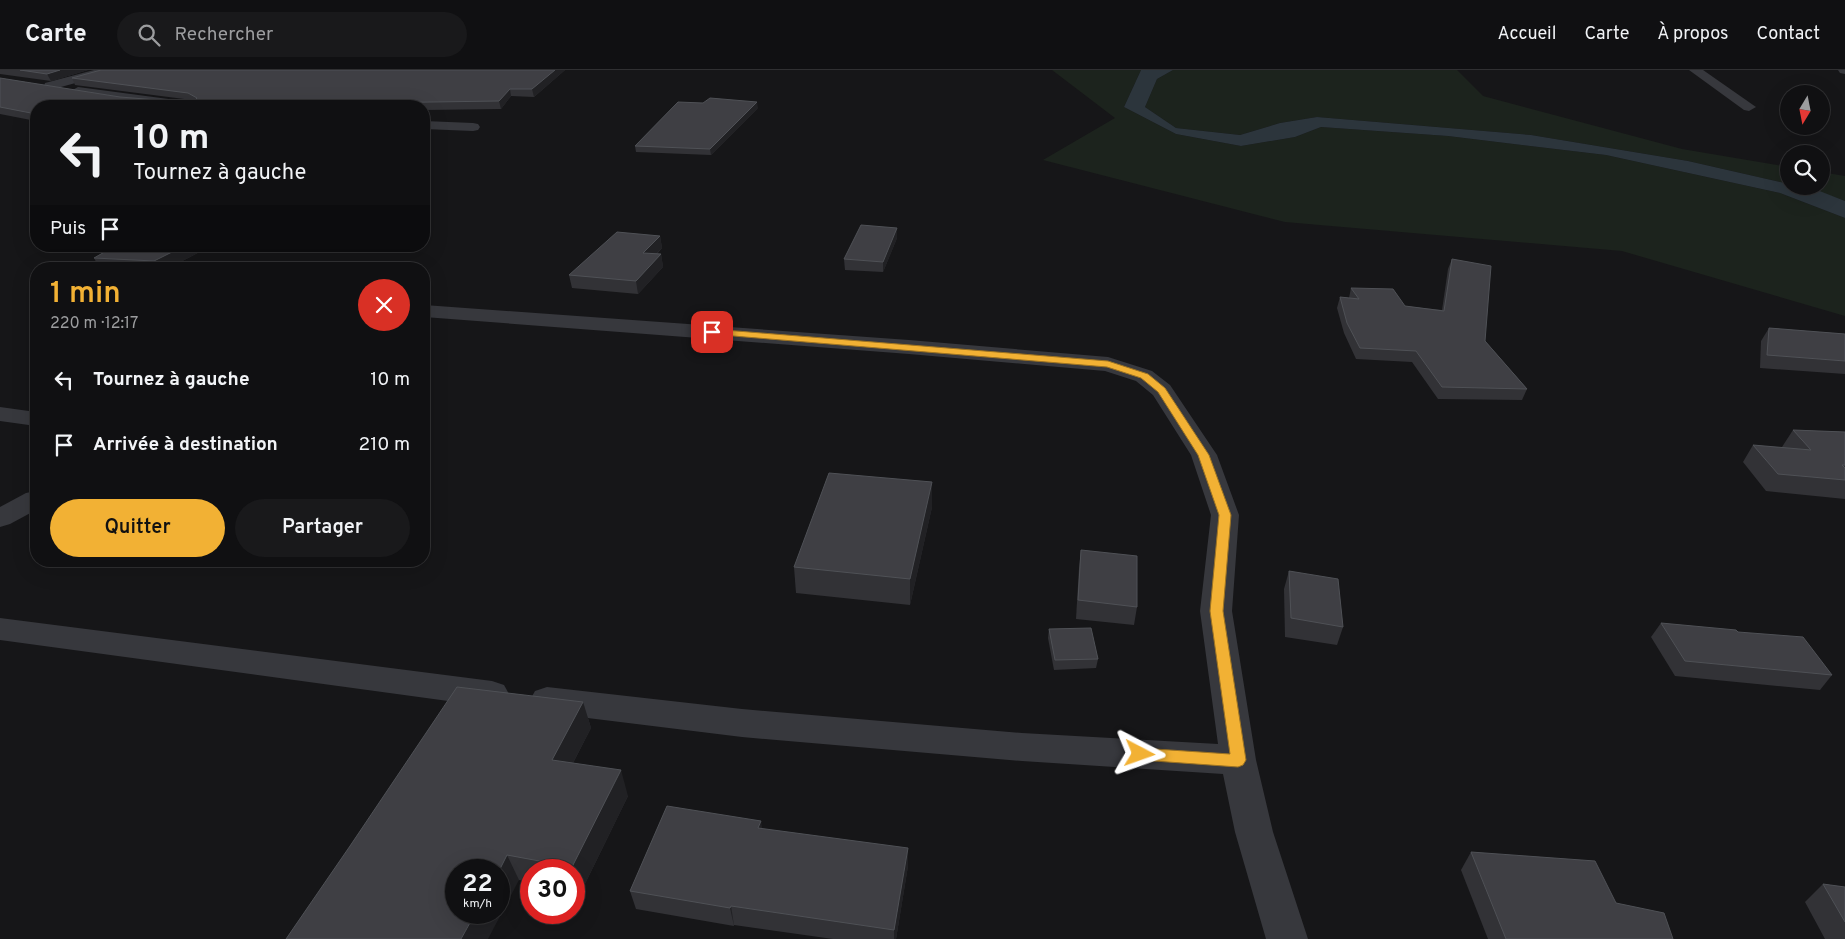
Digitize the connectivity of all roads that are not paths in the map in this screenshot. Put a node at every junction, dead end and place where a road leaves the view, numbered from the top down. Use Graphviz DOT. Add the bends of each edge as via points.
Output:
graph roads {
  1 [pos="108,70"];
  2 [pos="1695,70"];
  3 [pos="141,100"];
  4 [pos="1749,107"];
  5 [pos="430,125"];
  6 [pos="473,127"];
  7 [pos="430,311"];
  8 [pos="0,414"];
  9 [pos="30,418"];
  10 [pos="30,502"];
  11 [pos="0,518"];
  12 [pos="0,629"];
  13 [pos="1238,760"];
  14 [pos="1287,939"];
  1 -- 3 [label="street" via="45,86"];
  2 -- 4 [label="street"];
  5 -- 6 [label="street"];
  7 -- 13 [label="street" via="1108,364 1144,376 1162,390 1204,455 1225,515 1216,611"];
  8 -- 9 [label="street"];
  10 -- 11 [label="street"];
  12 -- 13 [label="street" via="370,679 742,723 1022,747"];
  13 -- 14 [label="street" via="1254,832"];
}
